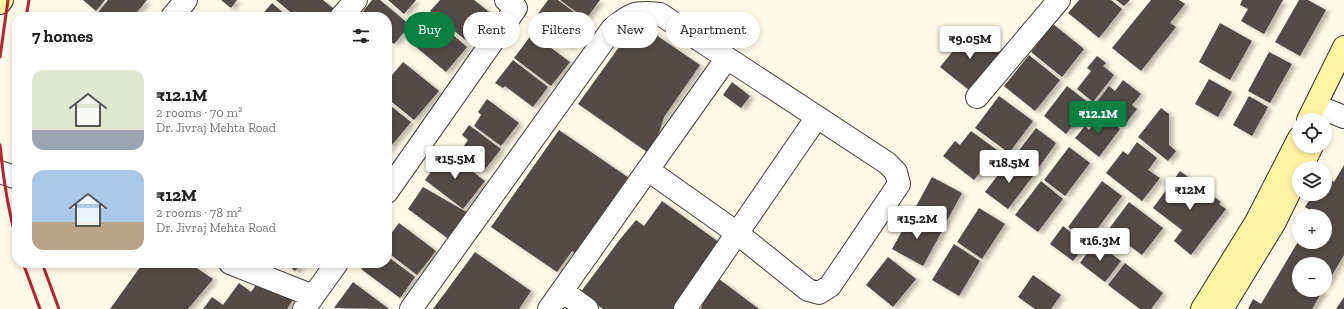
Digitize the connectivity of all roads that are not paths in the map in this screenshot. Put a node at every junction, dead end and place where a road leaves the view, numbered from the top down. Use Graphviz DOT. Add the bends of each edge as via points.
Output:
graph roads {
  1 [pos="2,0"];
  2 [pos="186,0"];
  3 [pos="356,0"];
  4 [pos="1059,0"];
  5 [pos="0,3"];
  6 [pos="515,3"];
  7 [pos="176,12"];
  8 [pos="345,12"];
  9 [pos="1344,47"];
  10 [pos="727,58"];
  11 [pos="1344,81"];
  12 [pos="976,97"];
  13 [pos="1311,113"];
  14 [pos="1333,116"];
  15 [pos="817,117"];
  16 [pos="1292,152"];
  17 [pos="648,170"];
  18 [pos="0,172"];
  19 [pos="12,176"];
  20 [pos="392,185"];
  21 [pos="1292,187"];
  22 [pos="737,233"];
  23 [pos="240,268"];
  24 [pos="333,268"];
  25 [pos="562,291"];
  26 [pos="308,302"];
  27 [pos="411,309"];
  28 [pos="549,309"];
  29 [pos="586,309"];
  30 [pos="685,309"];
  31 [pos="1202,309"];
  32 [pos="1222,309"];
  1 -- 5 [label="main road"];
  2 -- 7 [label="street"];
  3 -- 8 [label="street"];
  4 -- 12 [label="street"];
  6 -- 20 [label="street"];
  9 -- 13 [label="main road"];
  10 -- 15 [label="street"];
  10 -- 17 [label="street"];
  10 -- 27 [label="street" via="660,14 643,12 627,17 612,29"];
  11 -- 14 [label="main road"];
  15 -- 22 [label="street"];
  15 -- 22 [label="street" via="887,163 896,172 899,184 830,286 819,293 808,290"];
  16 -- 31 [label="main road" via="1256,222"];
  17 -- 22 [label="street"];
  17 -- 25 [label="street"];
  18 -- 19 [label="street"];
  21 -- 32 [label="main road" via="1275,222"];
  22 -- 30 [label="street"];
  23 -- 26 [label="street"];
  24 -- 26 [label="street"];
  25 -- 28 [label="street"];
  25 -- 29 [label="street"];
}
